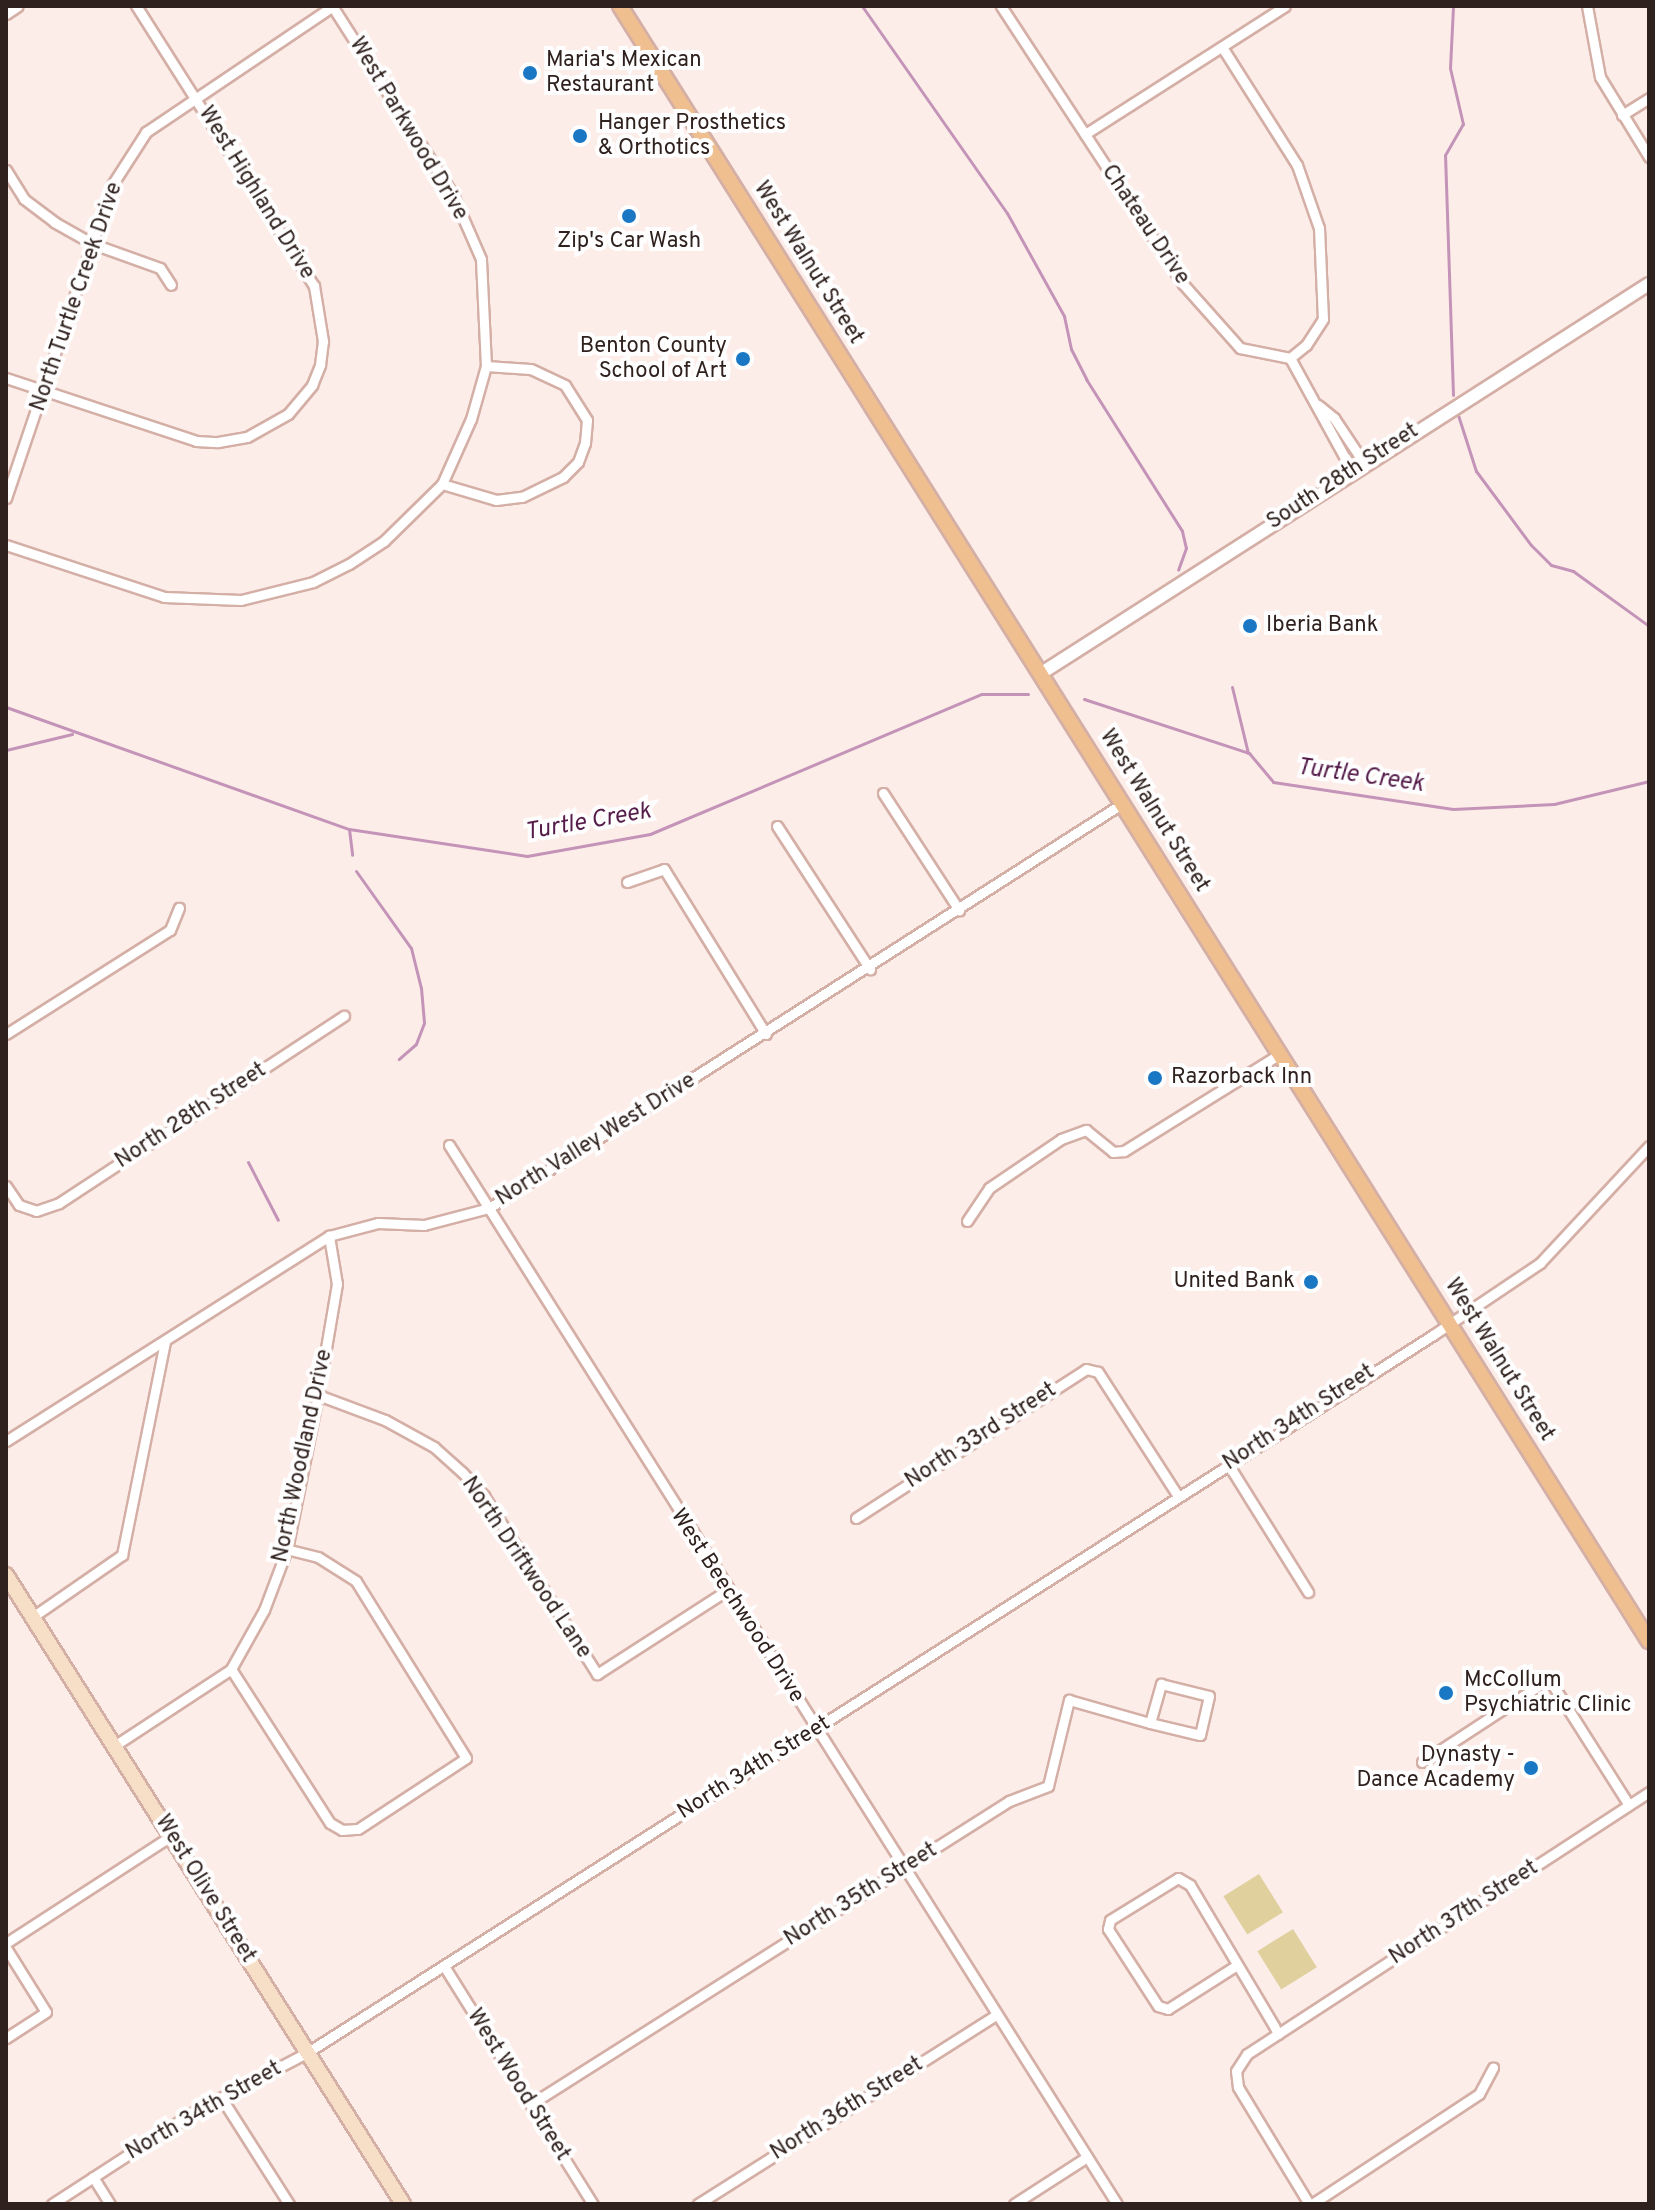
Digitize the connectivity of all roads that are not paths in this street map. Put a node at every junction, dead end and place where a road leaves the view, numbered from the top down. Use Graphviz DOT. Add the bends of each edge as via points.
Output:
graph roads {
  1 [pos="18,6"];
  2 [pos="136,6"];
  3 [pos="333,6"];
  4 [pos="620,6"];
  5 [pos="1001,6"];
  6 [pos="1285,6"];
  7 [pos="1587,6"];
  8 [pos="6,14"];
  9 [pos="1222,47"];
  10 [pos="195,95"];
  11 [pos="1649,98"];
  12 [pos="1622,115"];
  13 [pos="1085,134"];
  14 [pos="1649,157"];
  15 [pos="6,170"];
  16 [pos="93,244"];
  17 [pos="1649,284"];
  18 [pos="171,285"];
  19 [pos="1290,358"];
  20 [pos="486,366"];
  21 [pos="6,378"];
  22 [pos="44,392"];
  23 [pos="1318,405"];
  24 [pos="1364,463"];
  25 [pos="1352,471"];
  26 [pos="442,484"];
  27 [pos="6,498"];
  28 [pos="6,545"];
  29 [pos="1040,674"];
  30 [pos="883,793"];
  31 [pos="1123,803"];
  32 [pos="777,826"];
  33 [pos="627,882"];
  34 [pos="179,908"];
  35 [pos="959,910"];
  36 [pos="870,969"];
  37 [pos="344,1016"];
  38 [pos="6,1034"];
  39 [pos="766,1034"];
  40 [pos="1280,1054"];
  41 [pos="449,1145"];
  42 [pos="1649,1146"];
  43 [pos="6,1186"];
  44 [pos="489,1208"];
  45 [pos="967,1221"];
  46 [pos="329,1236"];
  47 [pos="1450,1323"];
  48 [pos="165,1342"];
  49 [pos="318,1395"];
  50 [pos="6,1441"];
  51 [pos="1228,1464"];
  52 [pos="1178,1496"];
  53 [pos="856,1518"];
  54 [pos="287,1549"];
  55 [pos="6,1575"];
  56 [pos="726,1591"];
  57 [pos="1308,1592"];
  58 [pos="31,1618"];
  59 [pos="1649,1641"];
  60 [pos="231,1669"];
  61 [pos="1150,1723"];
  62 [pos="816,1729"];
  63 [pos="114,1746"];
  64 [pos="1422,1762"];
  65 [pos="1649,1792"];
  66 [pos="1629,1805"];
  67 [pos="171,1836"];
  68 [pos="905,1868"];
  69 [pos="6,1946"];
  70 [pos="1237,1965"];
  71 [pos="444,1966"];
  72 [pos="996,2015"];
  73 [pos="1278,2034"];
  74 [pos="6,2038"];
  75 [pos="308,2052"];
  76 [pos="1493,2068"];
  77 [pos="222,2099"];
  78 [pos="531,2104"];
  79 [pos="1087,2157"];
  80 [pos="93,2177"];
  81 [pos="52,2204"];
  82 [pos="110,2204"];
  83 [pos="289,2204"];
  84 [pos="403,2204"];
  85 [pos="593,2204"];
  86 [pos="698,2204"];
  87 [pos="1014,2204"];
  88 [pos="1117,2204"];
  89 [pos="1310,2204"];
  1 -- 8 [label="street"];
  2 -- 10 [label="street, West Highland Drive"];
  3 -- 10 [label="street, North Turtle Creek Drive"];
  3 -- 20 [label="street, West Parkwood Drive" via="453,195 481,259"];
  4 -- 29 [label="main road, West Walnut Street"];
  5 -- 13 [label="street, Chateau Drive"];
  6 -- 9 [label="street"];
  7 -- 12 [label="street" via="1600,77"];
  9 -- 13 [label="street"];
  9 -- 19 [label="street" via="1297,165 1319,228 1323,319"];
  10 -- 16 [label="street, North Turtle Creek Drive" via="146,132 112,185"];
  10 -- 22 [label="street, West Highland Drive" via="314,286 323,341 312,385 270,427 218,442 196,441"];
  11 -- 12 [label="street"];
  12 -- 14 [label="street"];
  13 -- 19 [label="street, Chateau Drive" via="1159,250 1207,312 1240,348"];
  15 -- 16 [label="street" via="24,199"];
  16 -- 18 [label="street" via="160,268"];
  16 -- 22 [label="street, North Turtle Creek Drive"];
  17 -- 24 [label="street, South 28th Street"];
  19 -- 23 [label="street"];
  20 -- 26 [label="street, West Parkwood Drive" via="471,419"];
  20 -- 26 [label="street" via="530,369 565,385 587,420 578,462 563,477 522,497 496,500"];
  21 -- 22 [label="street, West Highland Drive"];
  22 -- 27 [label="street, North Turtle Creek Drive"];
  23 -- 24 [label="street" via="1334,418"];
  23 -- 25 [label="street" via="1323,425"];
  24 -- 25 [label="street, South 28th Street"];
  25 -- 29 [label="street, South 28th Street"];
  26 -- 28 [label="street, West Parkwood Drive" via="384,541 349,564 313,582 241,600 164,597"];
  29 -- 31 [label="main road, West Walnut Street"];
  30 -- 35 [label="street"];
  31 -- 35 [label="street, North Valley West Drive"];
  31 -- 40 [label="main road, West Walnut Street"];
  32 -- 36 [label="street"];
  33 -- 39 [label="street" via="664,869"];
  34 -- 38 [label="street" via="170,930"];
  35 -- 36 [label="street, North Valley West Drive"];
  36 -- 39 [label="street, North Valley West Drive"];
  37 -- 43 [label="street, North 28th Street" via="59,1203 36,1211 19,1205"];
  39 -- 44 [label="street, North Valley West Drive"];
  40 -- 45 [label="street" via="1124,1151 1113,1152 1086,1130 1061,1139 989,1188"];
  40 -- 47 [label="main road, West Walnut Street"];
  41 -- 44 [label="street, West Beechwood Drive"];
  42 -- 47 [label="street, North 34th Street" via="1540,1263"];
  44 -- 46 [label="street, North Valley West Drive" via="424,1225 378,1223"];
  44 -- 56 [label="street, West Beechwood Drive"];
  46 -- 48 [label="street, North Valley West Drive"];
  46 -- 49 [label="street, North Woodland Drive" via="337,1284"];
  47 -- 51 [label="street, North 34th Street"];
  47 -- 59 [label="main road, West Walnut Street"];
  48 -- 50 [label="street, North Valley West Drive"];
  48 -- 58 [label="street" via="122,1555"];
  49 -- 54 [label="street, North Woodland Drive"];
  49 -- 56 [label="street, North Driftwood Lane" via="385,1420 434,1447 462,1472 484,1496 597,1674"];
  51 -- 52 [label="street, North 34th Street"];
  51 -- 57 [label="street"];
  52 -- 53 [label="street, North 33rd Street" via="1098,1372 1086,1369"];
  52 -- 62 [label="street, North 34th Street"];
  54 -- 60 [label="street, North Woodland Drive" via="264,1610"];
  54 -- 60 [label="street" via="318,1557 356,1581 466,1758 358,1829 342,1830 330,1823"];
  55 -- 58 [label="main road, West Olive Street"];
  56 -- 62 [label="street, West Beechwood Drive"];
  58 -- 63 [label="main road, West Olive Street"];
  60 -- 63 [label="street, North Woodland Drive"];
  61 -- 61 [label="street, North 35th Street" via="1200,1735 1209,1696 1161,1684"];
  61 -- 68 [label="street, North 35th Street" via="1069,1700 1048,1786 1009,1801"];
  62 -- 68 [label="street, West Beechwood Drive"];
  62 -- 71 [label="street, North 34th Street"];
  63 -- 67 [label="main road, West Olive Street"];
  64 -- 66 [label="street" via="1549,1679"];
  65 -- 66 [label="street, North 37th Street"];
  66 -- 73 [label="street, North 37th Street"];
  67 -- 69 [label="street"];
  67 -- 75 [label="main road, West Olive Street"];
  68 -- 72 [label="street, West Beechwood Drive"];
  68 -- 78 [label="street, North 35th Street"];
  69 -- 74 [label="street" via="46,2012"];
  70 -- 70 [label="street" via="1190,1885 1178,1878 1110,1920 1108,1929 1158,2006 1168,2009"];
  70 -- 73 [label="street"];
  71 -- 75 [label="street, North 34th Street"];
  71 -- 78 [label="street, West Wood Street"];
  72 -- 79 [label="street, West Beechwood Drive"];
  72 -- 86 [label="street, North 36th Street"];
  73 -- 89 [label="street, North 37th Street" via="1247,2054 1236,2071 1238,2087"];
  75 -- 77 [label="street, North 34th Street"];
  75 -- 84 [label="main road, West Olive Street"];
  76 -- 89 [label="street" via="1479,2094"];
  77 -- 80 [label="street, North 34th Street"];
  77 -- 83 [label="street"];
  78 -- 85 [label="street, West Wood Street"];
  79 -- 87 [label="street"];
  79 -- 88 [label="street, West Beechwood Drive"];
  80 -- 81 [label="street, North 34th Street"];
  80 -- 82 [label="street"];
}
